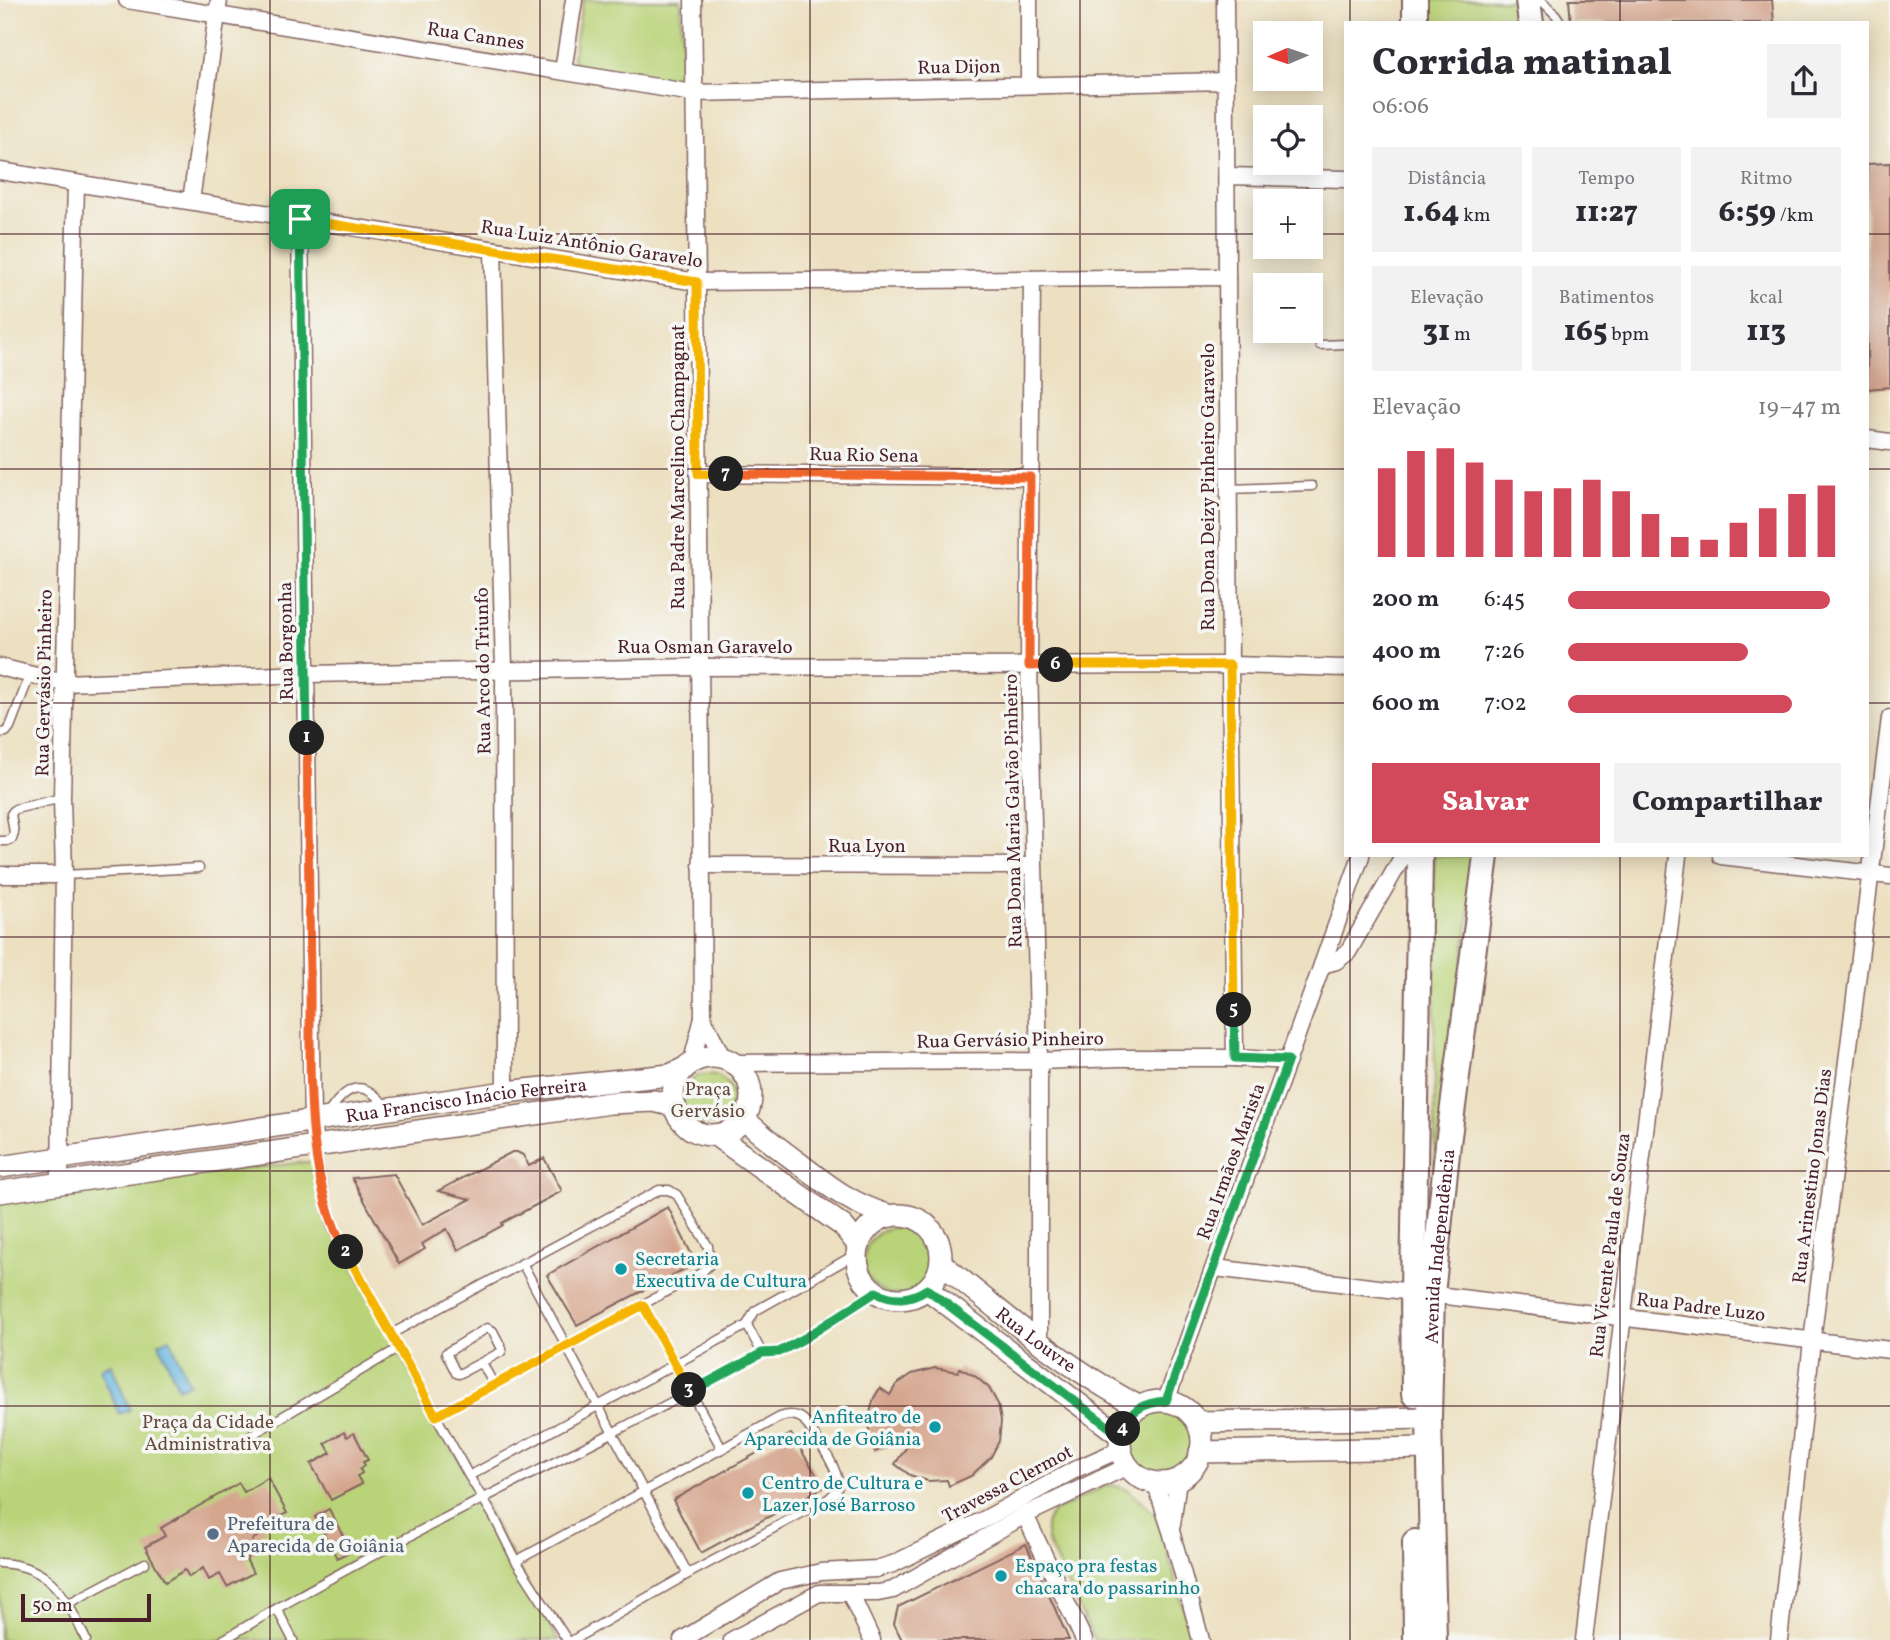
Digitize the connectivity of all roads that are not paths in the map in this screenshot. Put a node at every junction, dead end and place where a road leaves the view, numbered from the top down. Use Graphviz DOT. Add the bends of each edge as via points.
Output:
graph roads {
  1 [pos="127,0"];
  2 [pos="574,0"];
  3 [pos="693,0"];
  4 [pos="1029,0"];
  5 [pos="1225,0"];
  6 [pos="1415,0"];
  7 [pos="1528,0"];
  8 [pos="1541,0"];
  9 [pos="218,7"];
  10 [pos="1415,21"];
  11 [pos="1531,21"];
  12 [pos="1560,21"];
  13 [pos="563,71"];
  14 [pos="1226,81"];
  15 [pos="1029,85"];
  16 [pos="693,93"];
  17 [pos="0,171"];
  18 [pos="1227,176"];
  19 [pos="1344,179"];
  20 [pos="76,183"];
  21 [pos="191,201"];
  22 [pos="300,219"];
  23 [pos="493,250"];
  24 [pos="1227,277"];
  25 [pos="1032,279"];
  26 [pos="697,282"];
  27 [pos="1344,344"];
  28 [pos="1320,345"];
  29 [pos="1869,439"];
  30 [pos="1890,442"];
  31 [pos="698,474"];
  32 [pos="1030,477"];
  33 [pos="1312,486"];
  34 [pos="1229,489"];
  35 [pos="1230,665"];
  36 [pos="1029,666"];
  37 [pos="0,667"];
  38 [pos="699,667"];
  39 [pos="1344,668"];
  40 [pos="504,670"];
  41 [pos="306,674"];
  42 [pos="30,675"];
  43 [pos="61,683"];
  44 [pos="1890,718"];
  45 [pos="0,733"];
  46 [pos="62,799"];
  47 [pos="0,841"];
  48 [pos="1361,857"];
  49 [pos="1402,857"];
  50 [pos="1420,857"];
  51 [pos="1486,857"];
  52 [pos="1678,857"];
  53 [pos="1729,857"];
  54 [pos="701,865"];
  55 [pos="1033,866"];
  56 [pos="199,868"];
  57 [pos="1870,874"];
  58 [pos="0,875"];
  59 [pos="64,875"];
  60 [pos="1890,876"];
  61 [pos="1322,965"];
  62 [pos="703,1018"];
  63 [pos="1235,1058"];
  64 [pos="1288,1060"];
  65 [pos="728,1061"];
  66 [pos="1040,1061"];
  67 [pos="688,1065"];
  68 [pos="505,1092"];
  69 [pos="675,1106"];
  70 [pos="318,1119"];
  71 [pos="744,1119"];
  72 [pos="715,1135"];
  73 [pos="315,1147"];
  74 [pos="60,1158"];
  75 [pos="0,1167"];
  76 [pos="60,1183"];
  77 [pos="0,1192"];
  78 [pos="891,1216"];
  79 [pos="858,1250"];
  80 [pos="522,1263"];
  81 [pos="941,1263"];
  82 [pos="1215,1268"];
  83 [pos="927,1289"];
  84 [pos="876,1292"];
  85 [pos="1423,1293"];
  86 [pos="643,1305"];
  87 [pos="1621,1317"];
  88 [pos="747,1325"];
  89 [pos="391,1334"];
  90 [pos="1812,1341"];
  91 [pos="1039,1343"];
  92 [pos="566,1346"];
  93 [pos="399,1348"];
  94 [pos="1890,1350"];
  95 [pos="762,1353"];
  96 [pos="482,1363"];
  97 [pos="676,1364"];
  98 [pos="494,1385"];
  99 [pos="690,1392"];
  100 [pos="1166,1401"];
  101 [pos="598,1406"];
  102 [pos="1140,1407"];
  103 [pos="436,1416"];
  104 [pos="1422,1419"];
  105 [pos="1197,1422"];
  106 [pos="613,1433"];
  107 [pos="253,1434"];
  108 [pos="1422,1448"];
  109 [pos="722,1449"];
  110 [pos="1123,1451"];
  111 [pos="1200,1452"];
  112 [pos="470,1476"];
  113 [pos="1178,1479"];
  114 [pos="1154,1482"];
  115 [pos="644,1491"];
  116 [pos="483,1498"];
  117 [pos="1026,1515"];
  118 [pos="1171,1531"];
  119 [pos="516,1561"];
  120 [pos="0,1563"];
  121 [pos="145,1563"];
  122 [pos="688,1574"];
  123 [pos="850,1593"];
  124 [pos="69,1603"];
  125 [pos="277,1609"];
  126 [pos="86,1640"];
  127 [pos="223,1640"];
  128 [pos="293,1640"];
  129 [pos="566,1640"];
  130 [pos="573,1640"];
  131 [pos="682,1640"];
  132 [pos="732,1640"];
  133 [pos="872,1640"];
  134 [pos="1084,1640"];
  135 [pos="1201,1640"];
  136 [pos="1416,1640"];
  137 [pos="1434,1640"];
  138 [pos="1584,1640"];
  139 [pos="1779,1640"];
  1 -- 9 [label="street, Rua Cannes"];
  2 -- 13 [label="street"];
  3 -- 16 [label="street, Rua Padre Marcelino Champagnat"];
  4 -- 15 [label="street"];
  5 -- 14 [label="street, Rua Dona Deizy Pinheiro Garavelo"];
  6 -- 10 [label="main road"];
  7 -- 11 [label="main road"];
  8 -- 12 [label="lane"];
  9 -- 13 [label="street, Rua Cannes"];
  9 -- 21 [label="street"];
  13 -- 16 [label="street, Rua Cannes"];
  14 -- 15 [label="street, Rua Dijon"];
  14 -- 18 [label="street, Rua Dona Deizy Pinheiro Garavelo"];
  15 -- 16 [label="street, Rua Dijon"];
  16 -- 26 [label="street, Rua Padre Marcelino Champagnat"];
  17 -- 20 [label="street, Rua Luiz Antônio Garavelo"];
  18 -- 19 [label="street"];
  18 -- 24 [label="street, Rua Dona Deizy Pinheiro Garavelo"];
  20 -- 21 [label="street, Rua Luiz Antônio Garavelo"];
  20 -- 43 [label="street, Rua Gervásio Pinheiro"];
  21 -- 22 [label="street, Rua Luiz Antônio Garavelo"];
  22 -- 23 [label="street, Rua Luiz Antônio Garavelo"];
  22 -- 41 [label="street, Rua Borgonha"];
  23 -- 26 [label="street, Rua Luiz Antônio Garavelo"];
  23 -- 40 [label="street, Rua Arco do Triunfo"];
  24 -- 25 [label="street, Rua Luiz Antônio Garavelo"];
  24 -- 34 [label="street, Rua Dona Deizy Pinheiro Garavelo"];
  25 -- 26 [label="street, Rua Luiz Antônio Garavelo"];
  25 -- 32 [label="street, Rua Dona Maria Galvão Pinheiro"];
  26 -- 31 [label="street, Rua Padre Marcelino Champagnat"];
  27 -- 28 [label="lane"];
  29 -- 30 [label="street"];
  31 -- 32 [label="street, Rua Rio Sena"];
  31 -- 38 [label="street, Rua Padre Marcelino Champagnat"];
  32 -- 36 [label="street, Rua Dona Maria Galvão Pinheiro"];
  33 -- 34 [label="lane"];
  34 -- 35 [label="street, Rua Dona Deizy Pinheiro Garavelo"];
  35 -- 36 [label="street, Rua Osman Garavelo"];
  35 -- 39 [label="street, Rua Osman Garavelo"];
  35 -- 63 [label="street, Rua Dona Deizy Pinheiro Garavelo"];
  36 -- 38 [label="street, Rua Osman Garavelo"];
  36 -- 55 [label="street, Rua Dona Maria Galvão Pinheiro"];
  37 -- 42 [label="street, Rua Osman Garavelo"];
  38 -- 40 [label="street, Rua Osman Garavelo"];
  38 -- 54 [label="street, Rua Padre Marcelino Champagnat"];
  40 -- 41 [label="street, Rua Osman Garavelo"];
  40 -- 68 [label="street, Rua Arco do Triunfo"];
  41 -- 43 [label="street, Rua Osman Garavelo"];
  41 -- 70 [label="street, Rua Borgonha"];
  42 -- 43 [label="street, Rua Osman Garavelo"];
  42 -- 45 [label="lane" via="10,727"];
  43 -- 46 [label="street, Rua Gervásio Pinheiro"];
  44 -- 57 [label="street, Rua Arinestino Jonas Dias"];
  46 -- 47 [label="lane" via="15,809 12,839"];
  46 -- 59 [label="street, Rua Gervásio Pinheiro"];
  48 -- 61 [label="street, Rua Irmãos Marista"];
  49 -- 61 [label="street" via="1348,952"];
  50 -- 85 [label="main road, Avenida Independência"];
  51 -- 85 [label="main road, Avenida Independência"];
  52 -- 87 [label="street, Rua Vicente Paula de Souza"];
  53 -- 57 [label="street"];
  54 -- 55 [label="street, Rua Lyon"];
  54 -- 62 [label="street, Rua Padre Marcelino Champagnat"];
  55 -- 66 [label="street, Rua Dona Maria Galvão Pinheiro"];
  56 -- 59 [label="lane"];
  57 -- 60 [label="street"];
  57 -- 90 [label="street, Rua Arinestino Jonas Dias"];
  58 -- 59 [label="street"];
  59 -- 74 [label="street, Rua Gervásio Pinheiro"];
  61 -- 64 [label="street, Rua Irmãos Marista"];
  62 -- 65 [label="street, Rua Padre Marcelino Champagnat"];
  62 -- 67 [label="street, Rua Padre Marcelino Champagnat"];
  63 -- 64 [label="street, Rua Gervásio Pinheiro"];
  63 -- 66 [label="street, Rua Gervásio Pinheiro"];
  64 -- 82 [label="street, Rua Irmãos Marista"];
  65 -- 66 [label="street, Rua Gervásio Pinheiro"];
  65 -- 67 [label="street" via="706,1057"];
  65 -- 71 [label="street" via="743,1072 750,1085 751,1105"];
  66 -- 91 [label="street, Rua Dona Maria Galvão Pinheiro"];
  67 -- 68 [label="street, Rua Francisco Inácio Ferreira" via="670,1075"];
  67 -- 69 [label="street" via="675,1086"];
  68 -- 70 [label="street, Rua Francisco Inácio Ferreira"];
  69 -- 72 [label="street" via="685,1124"];
  69 -- 73 [label="street, Rua Francisco Inácio Ferreira" via="654,1101 610,1103"];
  70 -- 73 [label="street, Rua Borgonha"];
  70 -- 74 [label="street, Rua Francisco Inácio Ferreira"];
  71 -- 72 [label="street"];
  71 -- 78 [label="street" via="838,1193"];
  72 -- 79 [label="street" via="843,1226"];
  73 -- 76 [label="street, Rua Francisco Inácio Ferreira"];
  73 -- 89 [label="lane" via="334,1229"];
  74 -- 75 [label="street, Rua Francisco Inácio Ferreira"];
  74 -- 76 [label="street, Rua Gervásio Pinheiro"];
  76 -- 77 [label="street, Rua Francisco Inácio Ferreira"];
  78 -- 79 [label="street" via="867,1230"];
  78 -- 81 [label="street" via="911,1217 928,1227 939,1243"];
  79 -- 84 [label="street" via="859,1269"];
  79 -- 88 [label="lane" via="755,1311"];
  80 -- 86 [label="lane" via="653,1192 673,1192 708,1245 710,1264"];
  80 -- 89 [label="lane"];
  80 -- 92 [label="lane"];
  81 -- 83 [label="street"];
  81 -- 91 [label="street, Rua Louvre"];
  82 -- 85 [label="street, Rua Padre Luzo"];
  82 -- 100 [label="street, Rua Irmãos Marista"];
  83 -- 84 [label="street" via="902,1299"];
  83 -- 110 [label="street, Rua Louvre"];
  84 -- 95 [label="lane" via="779,1352"];
  85 -- 87 [label="street, Rua Padre Luzo"];
  85 -- 104 [label="main road, Avenida Independência"];
  86 -- 92 [label="lane"];
  86 -- 97 [label="lane"];
  87 -- 90 [label="street, Rua Padre Luzo"];
  87 -- 138 [label="street, Rua Vicente Paula de Souza"];
  88 -- 95 [label="lane"];
  88 -- 97 [label="lane"];
  89 -- 93 [label="lane"];
  90 -- 94 [label="street, Rua Padre Luzo"];
  90 -- 139 [label="street, Rua Arinestino Jonas Dias"];
  91 -- 102 [label="street, Rua Louvre"];
  92 -- 98 [label="lane"];
  92 -- 101 [label="lane"];
  93 -- 103 [label="lane"];
  93 -- 107 [label="lane"];
  95 -- 99 [label="lane"];
  96 -- 96 [label="lane" via="502,1350 490,1328 446,1353 459,1374"];
  96 -- 98 [label="lane"];
  97 -- 99 [label="lane"];
  97 -- 101 [label="lane"];
  98 -- 103 [label="lane"];
  99 -- 106 [label="lane"];
  99 -- 109 [label="lane"];
  100 -- 102 [label="street"];
  100 -- 105 [label="street" via="1179,1405"];
  101 -- 106 [label="lane"];
  101 -- 112 [label="lane"];
  102 -- 110 [label="street" via="1124,1425"];
  103 -- 112 [label="lane"];
  104 -- 105 [label="street"];
  104 -- 108 [label="main road, Avenida Independência"];
  105 -- 111 [label="street"];
  106 -- 115 [label="lane"];
  106 -- 116 [label="lane"];
  108 -- 111 [label="street"];
  108 -- 136 [label="main road, Avenida Independência"];
  108 -- 137 [label="main road, Avenida Independência"];
  109 -- 115 [label="lane"];
  109 -- 122 [label="lane" via="780,1418 800,1417 836,1471 837,1489 828,1499"];
  110 -- 114 [label="street" via="1136,1474"];
  110 -- 117 [label="street, Travessa Clermot"];
  110 -- 131 [label="street, Travessa Clermot" via="1076,1469 893,1564 780,1581"];
  111 -- 113 [label="street" via="1196,1463"];
  112 -- 116 [label="lane"];
  113 -- 114 [label="street"];
  113 -- 118 [label="street"];
  114 -- 118 [label="street"];
  115 -- 119 [label="lane"];
  115 -- 122 [label="lane"];
  116 -- 119 [label="lane"];
  116 -- 125 [label="lane"];
  117 -- 123 [label="street, Travessa Clermot" via="893,1590"];
  117 -- 134 [label="street"];
  118 -- 135 [label="street"];
  119 -- 129 [label="lane"];
  120 -- 124 [label="lane" via="37,1572"];
  121 -- 124 [label="lane"];
  122 -- 130 [label="lane"];
  123 -- 132 [label="street" via="819,1593"];
  123 -- 133 [label="street"];
  124 -- 126 [label="lane"];
  125 -- 127 [label="lane"];
  125 -- 128 [label="lane"];
}
